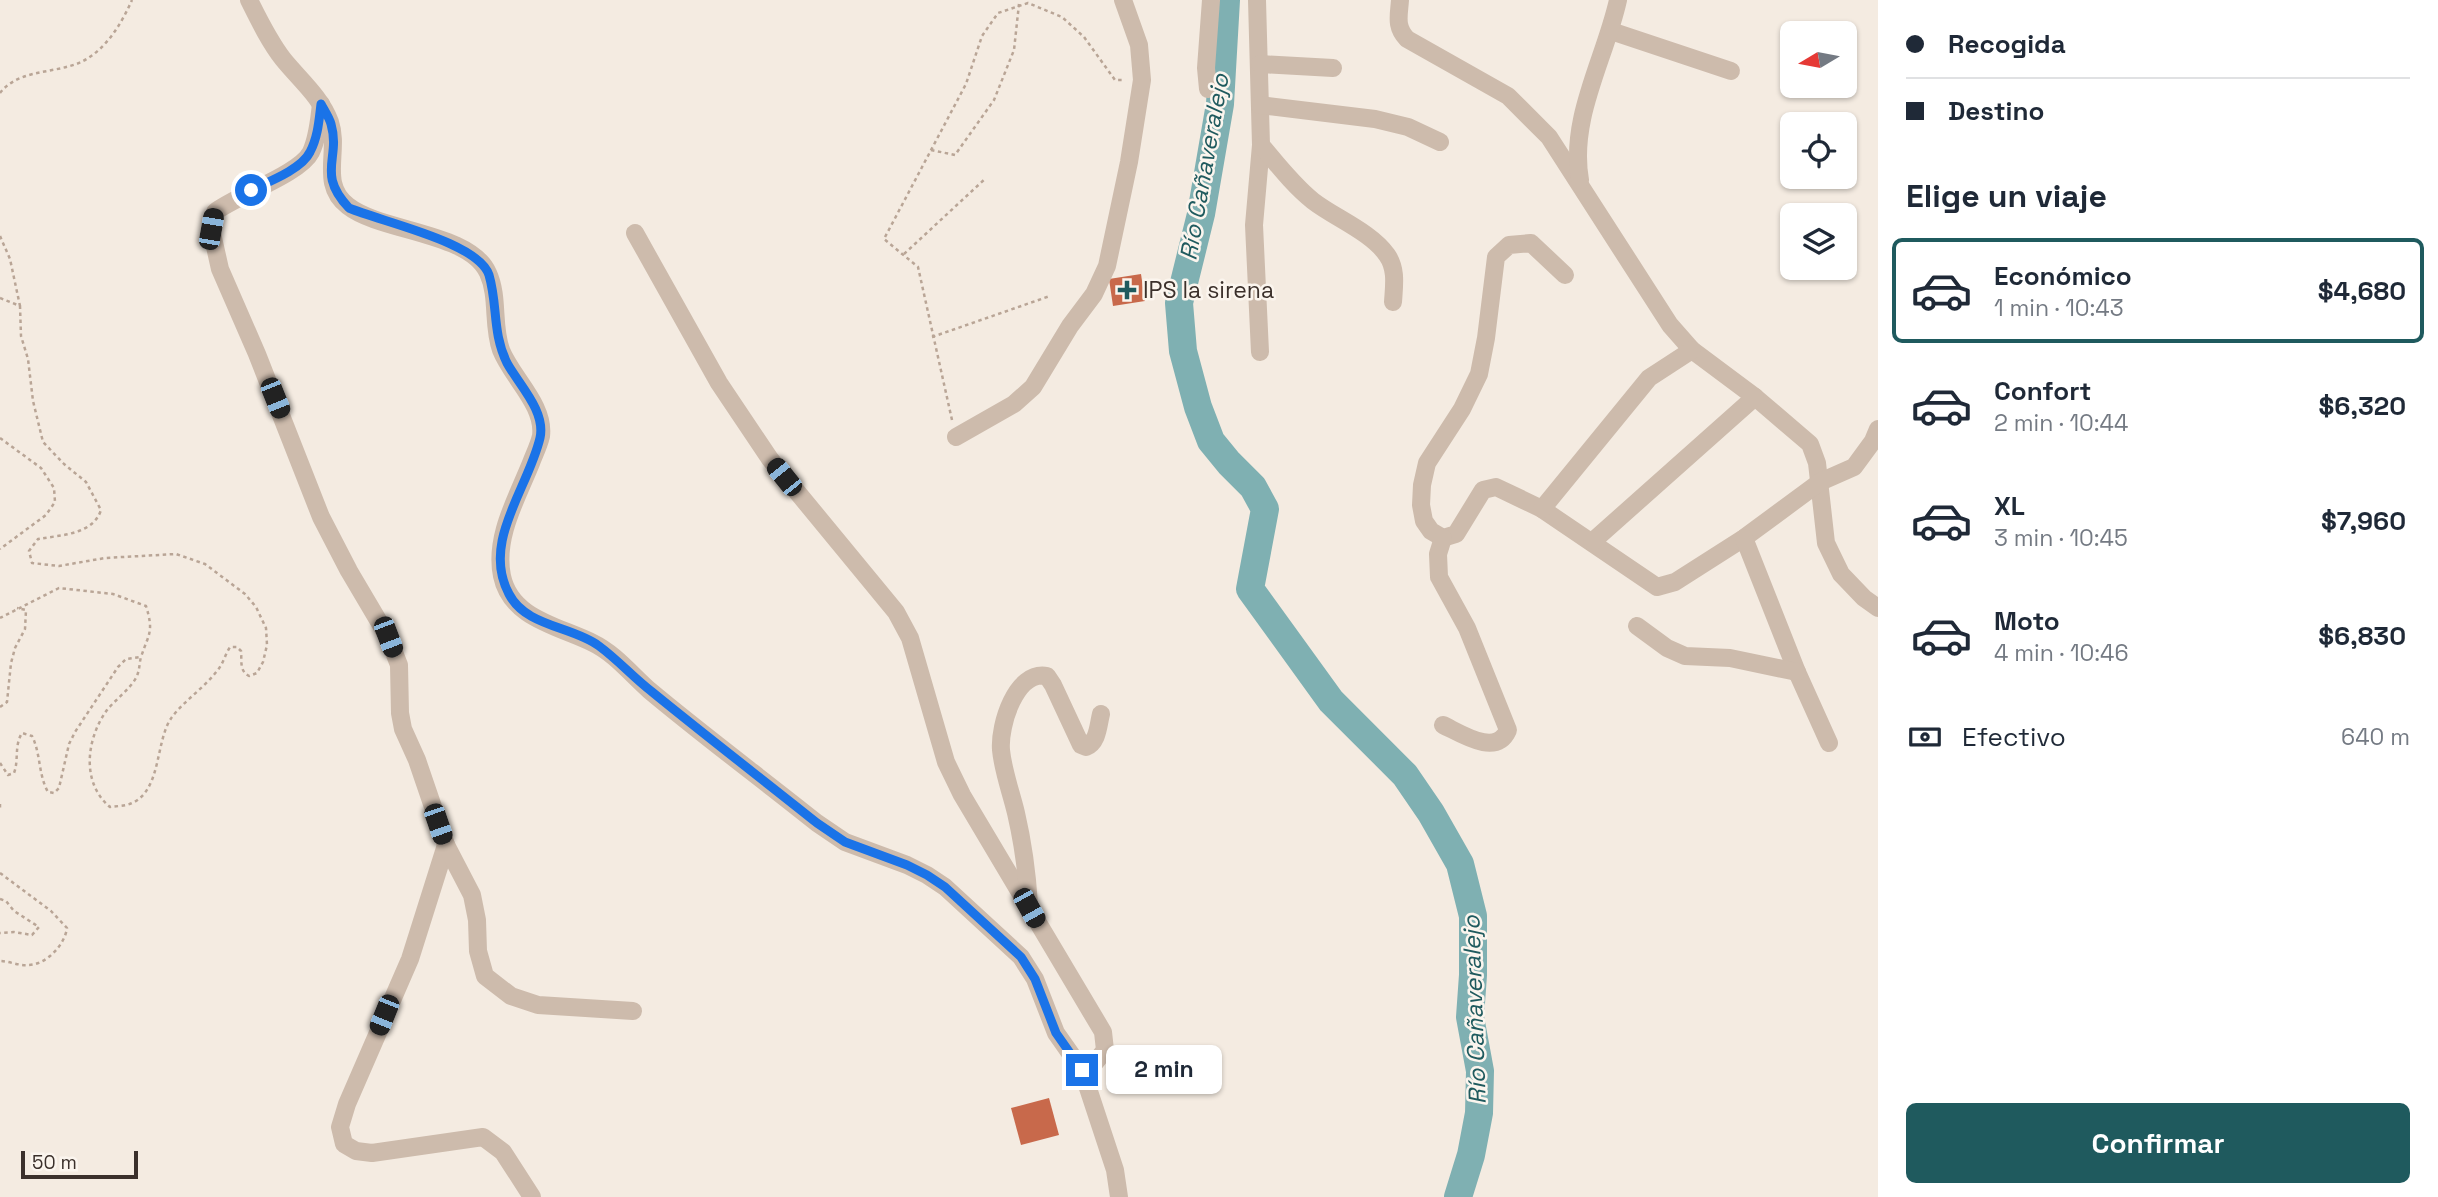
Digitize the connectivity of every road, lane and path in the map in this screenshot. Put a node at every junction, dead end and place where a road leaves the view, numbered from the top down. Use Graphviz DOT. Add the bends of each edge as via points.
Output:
graph roads {
  1 [pos="132,0"];
  2 [pos="249,0"];
  3 [pos="1123,0"];
  4 [pos="1211,0"];
  5 [pos="1257,0"];
  6 [pos="1400,0"];
  7 [pos="1618,0"];
  8 [pos="1019,4"];
  9 [pos="1611,31"];
  10 [pos="1260,64"];
  11 [pos="1333,68"];
  12 [pos="1731,71"];
  13 [pos="1115,80"];
  14 [pos="1208,89"];
  15 [pos="0,93"];
  16 [pos="321,104"];
  17 [pos="1260,105"];
  18 [pos="1440,142"];
  19 [pos="1261,145"];
  20 [pos="931,150"];
  21 [pos="986,178"];
  22 [pos="1581,185"];
  23 [pos="635,233"];
  24 [pos="0,236"];
  25 [pos="904,254"];
  26 [pos="1565,275"];
  27 [pos="1050,296"];
  28 [pos="0,299"];
  29 [pos="1393,302"];
  30 [pos="20,306"];
  31 [pos="932,337"];
  32 [pos="1692,350"];
  33 [pos="1261,352"];
  34 [pos="1755,397"];
  35 [pos="1878,429"];
  36 [pos="956,437"];
  37 [pos="0,438"];
  38 [pos="1820,482"];
  39 [pos="1542,509"];
  40 [pos="1443,538"];
  41 [pos="1744,538"];
  42 [pos="1592,542"];
  43 [pos="0,549"];
  44 [pos="17,608"];
  45 [pos="1878,608"];
  46 [pos="0,618"];
  47 [pos="1637,626"];
  48 [pos="141,657"];
  49 [pos="1797,672"];
  50 [pos="0,706"];
  51 [pos="1101,714"];
  52 [pos="1443,725"];
  53 [pos="1829,743"];
  54 [pos="0,762"];
  55 [pos="0,804"];
  56 [pos="0,810"];
  57 [pos="446,845"];
  58 [pos="0,873"];
  59 [pos="0,899"];
  60 [pos="1029,908"];
  61 [pos="0,933"];
  62 [pos="0,961"];
  63 [pos="633,1011"];
  64 [pos="1082,1070"];
  65 [pos="533,1197"];
  66 [pos="1119,1197"];
  1 -- 15 [label="path" via="101,50 73,66 27,75"];
  2 -- 16 [label="street" via="281,56"];
  3 -- 36 [label="street" via="1139,45 1142,80 1107,266 1094,294 1033,387 1014,404"];
  4 -- 14 [label="street"];
  5 -- 10 [label="street"];
  6 -- 22 [label="street" via="1398,22 1406,39 1508,96 1549,137"];
  7 -- 9 [label="street"];
  8 -- 13 [label="path" via="1028,3 1062,17 1084,37"];
  8 -- 20 [label="path" via="998,13 982,36 966,84"];
  8 -- 20 [label="path" via="1014,50 994,100 955,155"];
  9 -- 12 [label="street"];
  9 -- 22 [label="street" via="1580,131"];
  10 -- 11 [label="street"];
  10 -- 17 [label="street"];
  16 -- 57 [label="street" via="310,154 291,170 215,212 211,229 214,248 321,517 392,646 399,665 403,729"];
  16 -- 64 [label="street" via="331,124 331,175 337,194 349,208 454,244 474,255 488,271 501,350 540,419 541,436 505,527 499,558 509,596 522,611 597,644 845,842 907,865 945,887 1021,957 1035,979 1056,1033"];
  17 -- 18 [label="street" via="1375,119"];
  17 -- 19 [label="street"];
  19 -- 29 [label="street" via="1312,200 1375,242 1388,256 1394,272"];
  19 -- 33 [label="street" via="1254,225"];
  20 -- 25 [label="path" via="884,239"];
  21 -- 25 [label="path"];
  22 -- 32 [label="street" via="1670,326"];
  23 -- 60 [label="street" via="719,383 769,459 896,612 910,638 946,762"];
  24 -- 30 [label="path"];
  25 -- 31 [label="path" via="918,267"];
  26 -- 40 [label="street" via="1531,243 1509,245 1496,257 1479,374 1427,463 1422,485 1424,521"];
  27 -- 31 [label="path"];
  28 -- 30 [label="path"];
  30 -- 48 [label="path" via="20,336 43,442 86,482 100,510 98,518 77,533 38,538 29,551 32,563 59,566 176,554 205,564 233,584 256,607 266,628 267,645 257,673 244,674 241,651 230,647 219,669 169,720 147,789 133,803 110,807 93,786 92,741 107,710 134,682"];
  31 -- 36 [label="path"];
  32 -- 34 [label="street"];
  32 -- 39 [label="street" via="1649,378"];
  34 -- 38 [label="street" via="1810,444"];
  34 -- 42 [label="street"];
  35 -- 38 [label="street" via="1854,467"];
  37 -- 43 [label="path" via="41,468 54,488 55,502 46,516"];
  38 -- 41 [label="street"];
  38 -- 45 [label="street" via="1826,543 1841,574"];
  39 -- 40 [label="street" via="1496,487 1483,490 1456,534"];
  39 -- 42 [label="street"];
  40 -- 52 [label="street" via="1439,577 1467,628 1508,730 1498,743 1486,744"];
  41 -- 42 [label="street" via="1675,582 1657,587"];
  41 -- 49 [label="street"];
  44 -- 46 [label="path"];
  44 -- 48 [label="path" via="59,588 131,599 146,606 150,622"];
  44 -- 50 [label="path" via="26,610 25,629 11,663 7,702"];
  47 -- 49 [label="street" via="1685,656 1730,658"];
  48 -- 54 [label="path" via="126,659 118,667 81,722 54,793 44,785 32,736 22,733 19,738 14,773 8,775"];
  49 -- 53 [label="street"];
  51 -- 60 [label="street" via="1095,739 1086,747 1053,685 1047,676 1039,675 1029,679 1008,707 1001,748 1023,846"];
  55 -- 56 [label="path"];
  57 -- 63 [label="street" via="472,895 485,976 511,996 538,1005"];
  57 -- 65 [label="street" via="410,959 347,1104 341,1127 344,1144 372,1153 483,1137 503,1152"];
  58 -- 62 [label="path" via="67,928 57,949 37,963"];
  59 -- 61 [label="path" via="39,927 32,935"];
  60 -- 64 [label="street" via="1102,1032 1105,1050"];
  64 -- 66 [label="street" via="1115,1170"];
}
